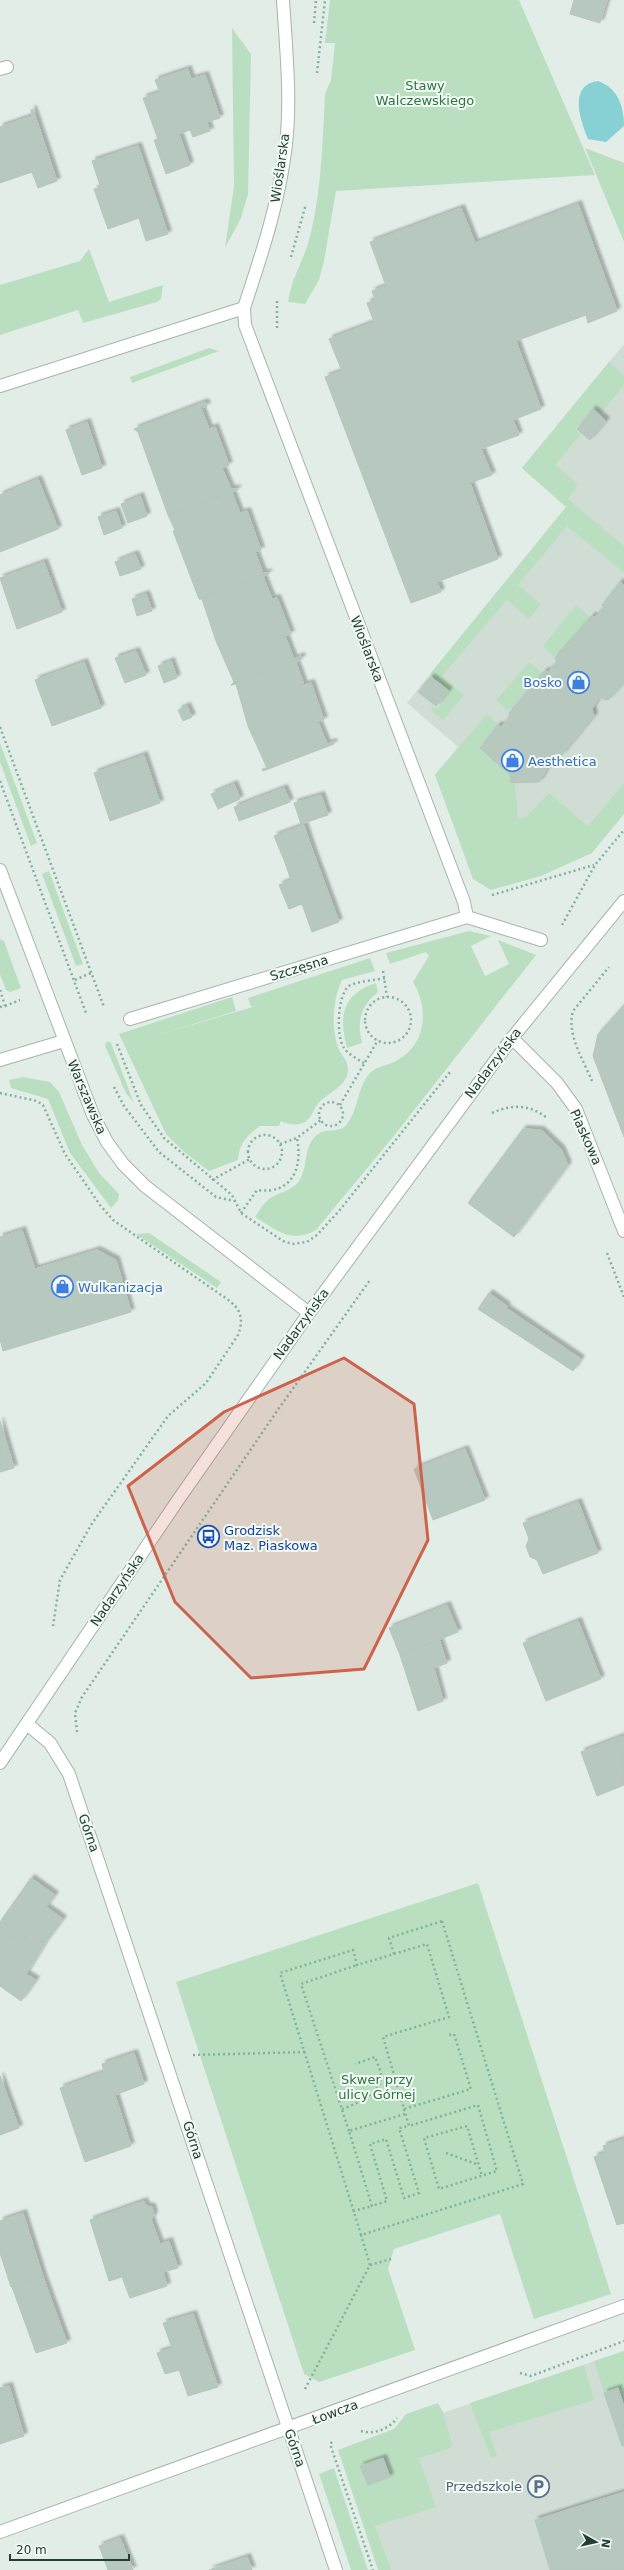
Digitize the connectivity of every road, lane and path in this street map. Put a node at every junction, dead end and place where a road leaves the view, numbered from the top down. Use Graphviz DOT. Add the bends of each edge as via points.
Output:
graph roads {
  1 [pos="284,0"];
  2 [pos="244,308"];
  3 [pos="0,386"];
  4 [pos="0,727"];
  5 [pos="0,781"];
  6 [pos="624,830"];
  7 [pos="595,864"];
  8 [pos="0,870"];
  9 [pos="487,896"];
  10 [pos="624,901"];
  11 [pos="467,917"];
  12 [pos="558,932"];
  13 [pos="541,940"];
  14 [pos="610,965"];
  15 [pos="91,973"];
  16 [pos="386,978"];
  17 [pos="75,980"];
  18 [pos="70,982"];
  19 [pos="0,990"];
  20 [pos="24,999"];
  21 [pos="5,1006"];
  22 [pos="0,1007"];
  23 [pos="104,1007"];
  24 [pos="87,1016"];
  25 [pos="130,1019"];
  26 [pos="512,1038"];
  27 [pos="115,1039"];
  28 [pos="378,1040"];
  29 [pos="64,1041"];
  30 [pos="0,1060"];
  31 [pos="364,1063"];
  32 [pos="453,1068"];
  33 [pos="112,1083"];
  34 [pos="594,1086"];
  35 [pos="0,1093"];
  36 [pos="340,1105"];
  37 [pos="537,1110"];
  38 [pos="488,1117"];
  39 [pos="321,1120"];
  40 [pos="297,1138"];
  41 [pos="280,1144"];
  42 [pos="250,1159"];
  43 [pos="212,1180"];
  44 [pos="234,1201"];
  45 [pos="241,1214"];
  46 [pos="624,1231"];
  47 [pos="373,1276"];
  48 [pos="309,1313"];
  49 [pos="53,1626"];
  50 [pos="79,1702"];
  51 [pos="27,1724"];
  52 [pos="0,1763"];
  53 [pos="394,1954"];
  54 [pos="357,1965"];
  55 [pos="448,2035"];
  56 [pos="305,2052"];
  57 [pos="186,2055"];
  58 [pos="355,2064"];
  59 [pos="342,2109"];
  60 [pos="404,2109"];
  61 [pos="405,2114"];
  62 [pos="409,2126"];
  63 [pos="349,2131"];
  64 [pos="446,2153"];
  65 [pos="479,2166"];
  66 [pos="482,2176"];
  67 [pos="372,2206"];
  68 [pos="353,2211"];
  69 [pos="361,2235"];
  70 [pos="391,2259"];
  71 [pos="370,2265"];
  72 [pos="624,2306"];
  73 [pos="624,2341"];
  74 [pos="513,2371"];
  75 [pos="304,2389"];
  76 [pos="400,2414"];
  77 [pos="288,2428"];
  78 [pos="358,2430"];
  79 [pos="334,2437"];
  80 [pos="0,2532"];
  81 [pos="336,2570"];
  82 [pos="373,2570"];
  1 -- 2 [label="street, Wioślarska" via="288,67 285,151 274,216"];
  2 -- 3 [label="street"];
  2 -- 11 [label="street, Wioślarska" via="245,325 461,895"];
  4 -- 15 [label="path"];
  5 -- 17 [label="path"];
  6 -- 7 [label="path"];
  7 -- 9 [label="path"];
  7 -- 12 [label="path"];
  8 -- 29 [label="street, Warszawska"];
  10 -- 26 [label="street, Nadarzyńska"];
  11 -- 13 [label="street"];
  11 -- 25 [label="street, Szczęsna"];
  14 -- 34 [label="path" via="573,1011 571,1019 575,1039"];
  15 -- 17 [label="path"];
  15 -- 23 [label="path"];
  16 -- 31 [label="path" via="350,986 342,995 339,1025 341,1041 344,1049"];
  17 -- 18 [label="path"];
  17 -- 24 [label="path"];
  19 -- 21 [label="path"];
  20 -- 21 [label="path"];
  21 -- 22 [label="path"];
  26 -- 46 [label="street, Piaskowa" via="557,1083 576,1109"];
  26 -- 48 [label="street, Nadarzyńska"];
  27 -- 43 [label="path" via="141,1105 151,1121 164,1138"];
  28 -- 28 [label="path" via="368,1030 366,1015 379,998 395,997 408,1006 412,1021 410,1028 406,1035 392,1042"];
  28 -- 31 [label="path"];
  29 -- 30 [label="street"];
  29 -- 48 [label="street, Warszawska" via="93,1115 107,1142 123,1164 145,1186"];
  31 -- 36 [label="path"];
  32 -- 45 [label="path" via="318,1235 300,1243 288,1242"];
  33 -- 44 [label="path" via="124,1106 159,1152 216,1197"];
  35 -- 49 [label="path" via="43,1105 65,1154 113,1220 238,1307 241,1314 238,1335 206,1383 168,1416 91,1525 60,1580"];
  36 -- 39 [label="path" via="333,1102 325,1103 320,1109"];
  36 -- 39 [label="path" via="343,1112 338,1123 327,1125"];
  37 -- 38 [label="path" via="516,1106 503,1108"];
  39 -- 40 [label="path"];
  40 -- 41 [label="path"];
  40 -- 45 [label="path" via="300,1152 294,1176 276,1190 257,1190"];
  41 -- 42 [label="path" via="272,1137 256,1138 249,1147"];
  41 -- 42 [label="path" via="281,1160 272,1168 262,1169"];
  42 -- 43 [label="path"];
  43 -- 44 [label="path" via="232,1195"];
  44 -- 45 [label="path"];
  47 -- 50 [label="path" via="277,1411"];
  48 -- 51 [label="street, Nadarzyńska" via="199,1469"];
  51 -- 52 [label="street, Nadarzyńska"];
  51 -- 77 [label="street, Górna" via="50,1743 68,1774"];
  53 -- 54 [label="path"];
  53 -- 60 [label="path" via="427,1944 449,2017 383,2037"];
  53 -- 69 [label="path" via="389,1938 442,1921 523,2184"];
  54 -- 56 [label="path" via="353,1950 280,1973"];
  54 -- 59 [label="path" via="301,1984"];
  55 -- 60 [label="path" via="454,2034 470,2089"];
  56 -- 57 [label="path"];
  56 -- 68 [label="path"];
  58 -- 59 [label="path" via="375,2057 381,2076 378,2085 364,2101"];
  59 -- 63 [label="path"];
  60 -- 61 [label="path"];
  61 -- 62 [label="path"];
  61 -- 63 [label="path"];
  62 -- 66 [label="path" via="478,2105 497,2171"];
  62 -- 67 [label="path" via="399,2128 419,2193 404,2198 386,2139 370,2144 387,2201"];
  63 -- 67 [label="path"];
  64 -- 65 [label="path"];
  65 -- 66 [label="path"];
  65 -- 66 [label="path" via="467,2126 424,2138 438,2189"];
  67 -- 68 [label="path"];
  68 -- 69 [label="path"];
  69 -- 71 [label="path"];
  70 -- 71 [label="path"];
  71 -- 75 [label="path"];
  72 -- 77 [label="street, Łowcza"];
  73 -- 74 [label="path" via="531,2376"];
  76 -- 78 [label="path" via="391,2426 370,2433"];
  77 -- 80 [label="street, Łowcza"];
  77 -- 81 [label="street, Górna"];
  79 -- 82 [label="path" via="330,2444"];
}
